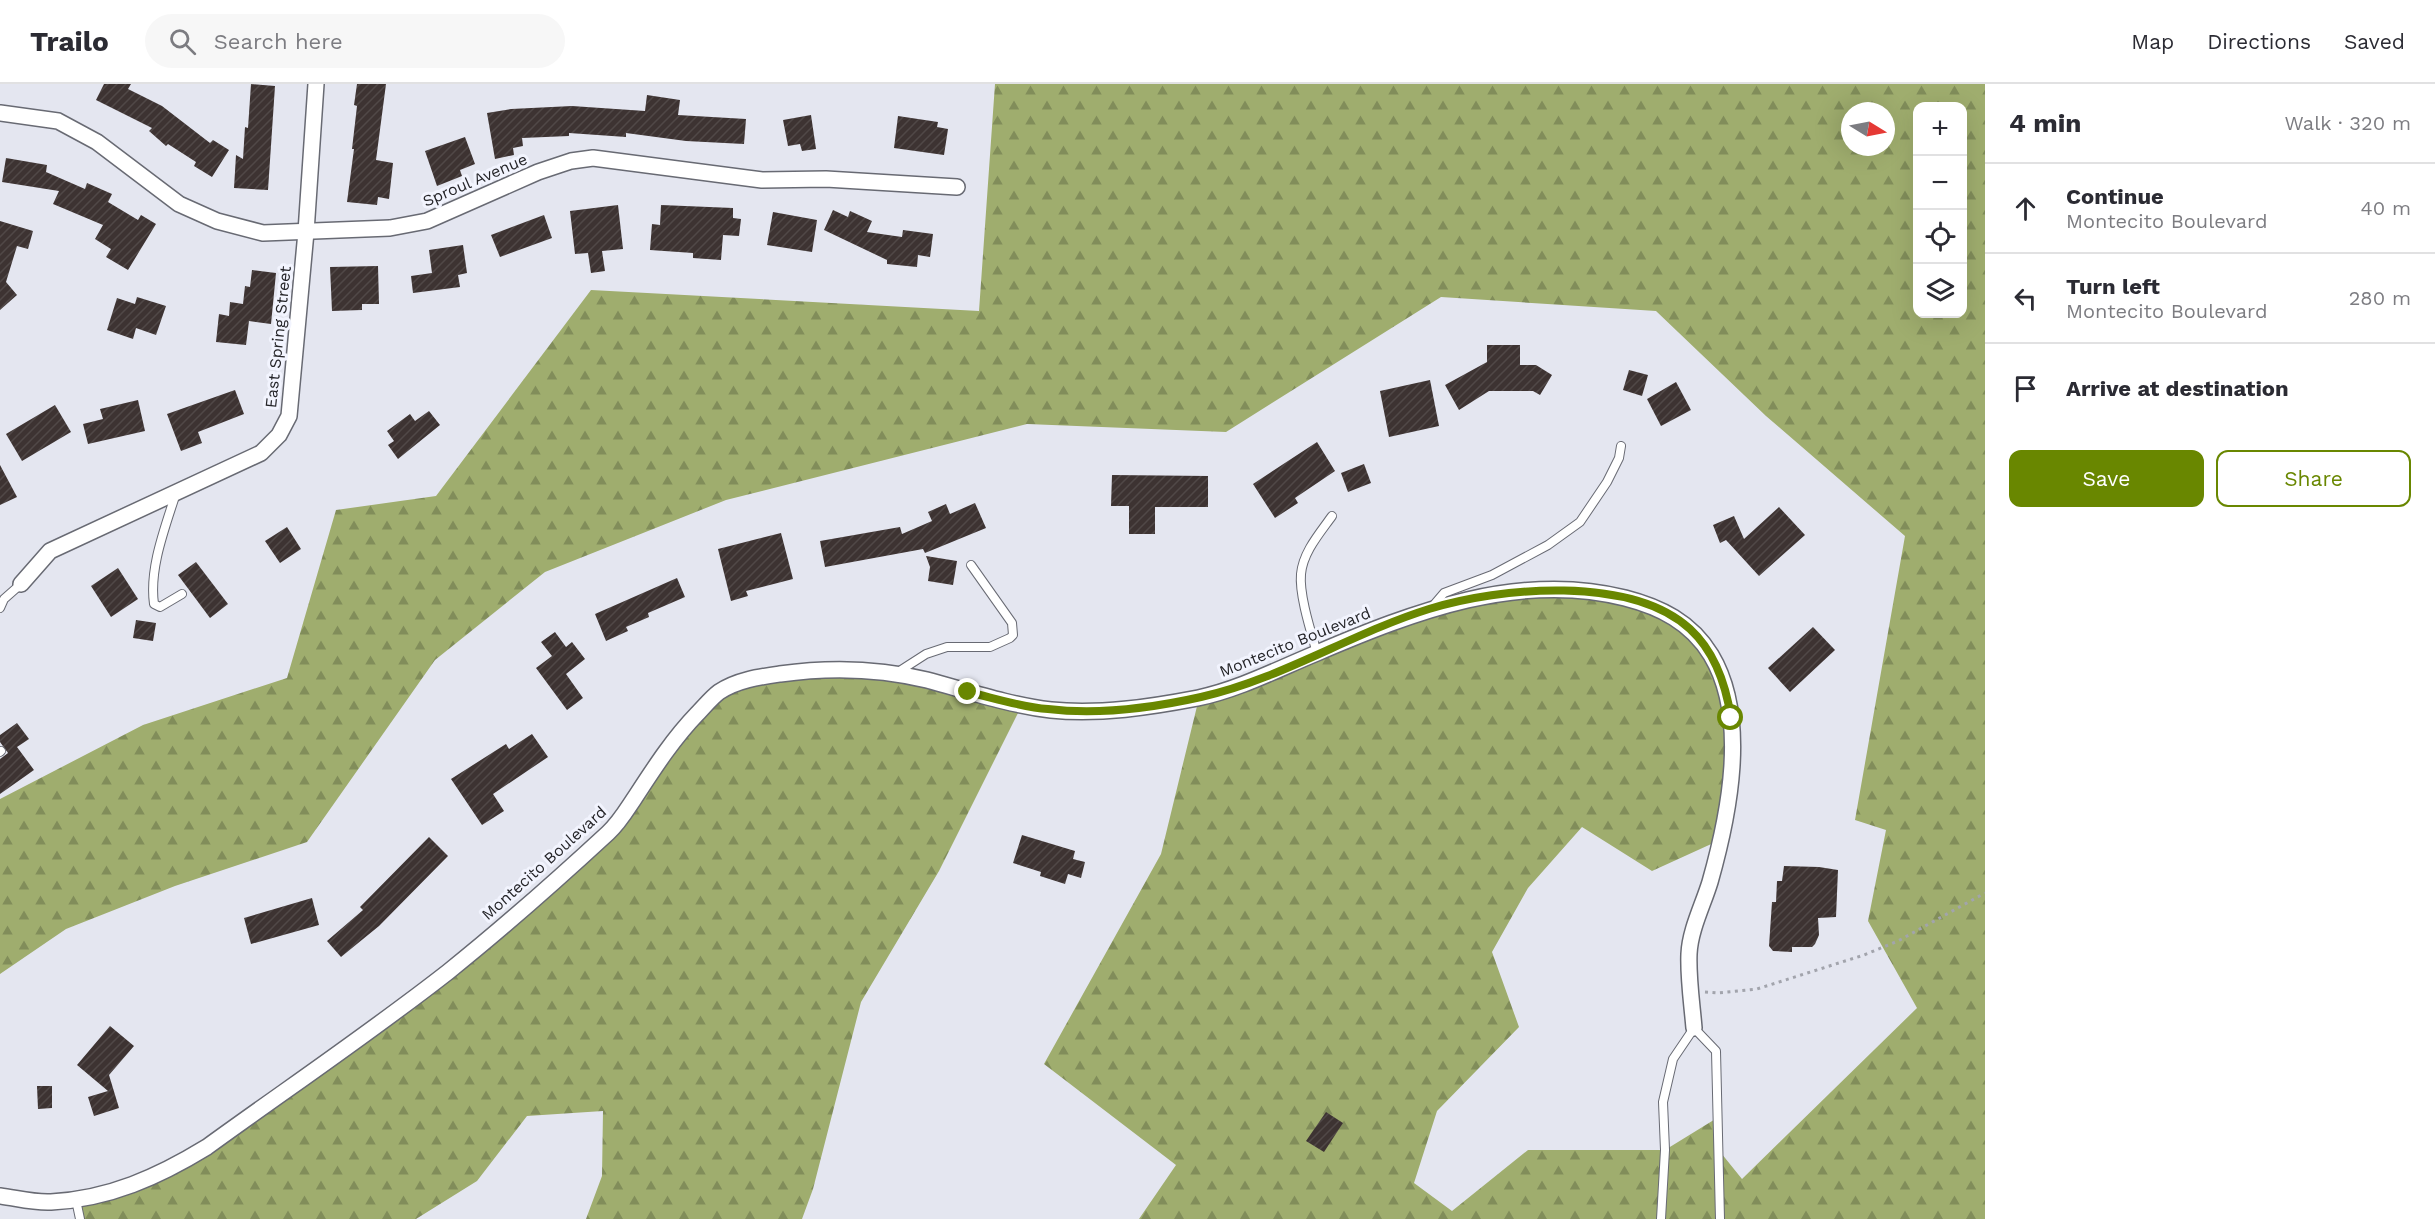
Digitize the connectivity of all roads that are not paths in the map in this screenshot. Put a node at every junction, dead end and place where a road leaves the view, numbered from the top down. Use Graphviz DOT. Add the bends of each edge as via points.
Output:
graph roads {
  1 [pos="316,84"];
  2 [pos="0,113"];
  3 [pos="957,187"];
  4 [pos="306,232"];
  5 [pos="1621,446"];
  6 [pos="177,492"];
  7 [pos="1332,516"];
  8 [pos="971,565"];
  9 [pos="21,584"];
  10 [pos="182,594"];
  11 [pos="0,608"];
  12 [pos="1431,608"];
  13 [pos="1317,653"];
  14 [pos="895,674"];
  15 [pos="1694,1028"];
  16 [pos="0,1196"];
  17 [pos="76,1200"];
  18 [pos="80,1219"];
  19 [pos="1661,1219"];
  20 [pos="1720,1219"];
  1 -- 4 [label="street, East Spring Street"];
  2 -- 4 [label="street, Sproul Avenue" via="58,122 97,142 178,204 217,221 262,233"];
  3 -- 4 [label="street, Sproul Avenue" via="826,179 762,180 593,158 538,172 427,220 390,228"];
  4 -- 6 [label="street, East Spring Street" via="289,416 279,435 261,453"];
  5 -- 12 [label="lane" via="1607,482 1580,522 1548,545 1492,575 1444,593"];
  6 -- 9 [label="street, East Spring Street" via="50,551"];
  6 -- 10 [label="lane" via="152,594 154,604 160,608"];
  7 -- 13 [label="lane" via="1311,546 1301,574"];
  8 -- 14 [label="lane" via="1012,623 1013,635 990,647 947,647 926,654"];
  9 -- 11 [label="lane"];
  12 -- 13 [label="street, Montecito Boulevard"];
  12 -- 15 [label="street, Montecito Boulevard" via="1521,592 1593,592 1661,610 1689,628 1707,649 1728,699 1731,753 1720,840 1689,950"];
  13 -- 14 [label="street, Montecito Boulevard" via="1221,692 1109,710 1046,709"];
  14 -- 17 [label="street, Montecito Boulevard" via="854,669 796,672 763,676 716,693 677,735 615,827 447,972 172,1169 132,1187"];
  15 -- 19 [label="lane" via="1673,1059 1663,1102"];
  15 -- 20 [label="lane" via="1716,1051"];
  16 -- 17 [label="street, Montecito Boulevard" via="49,1202"];
  17 -- 18 [label="lane"];
}
